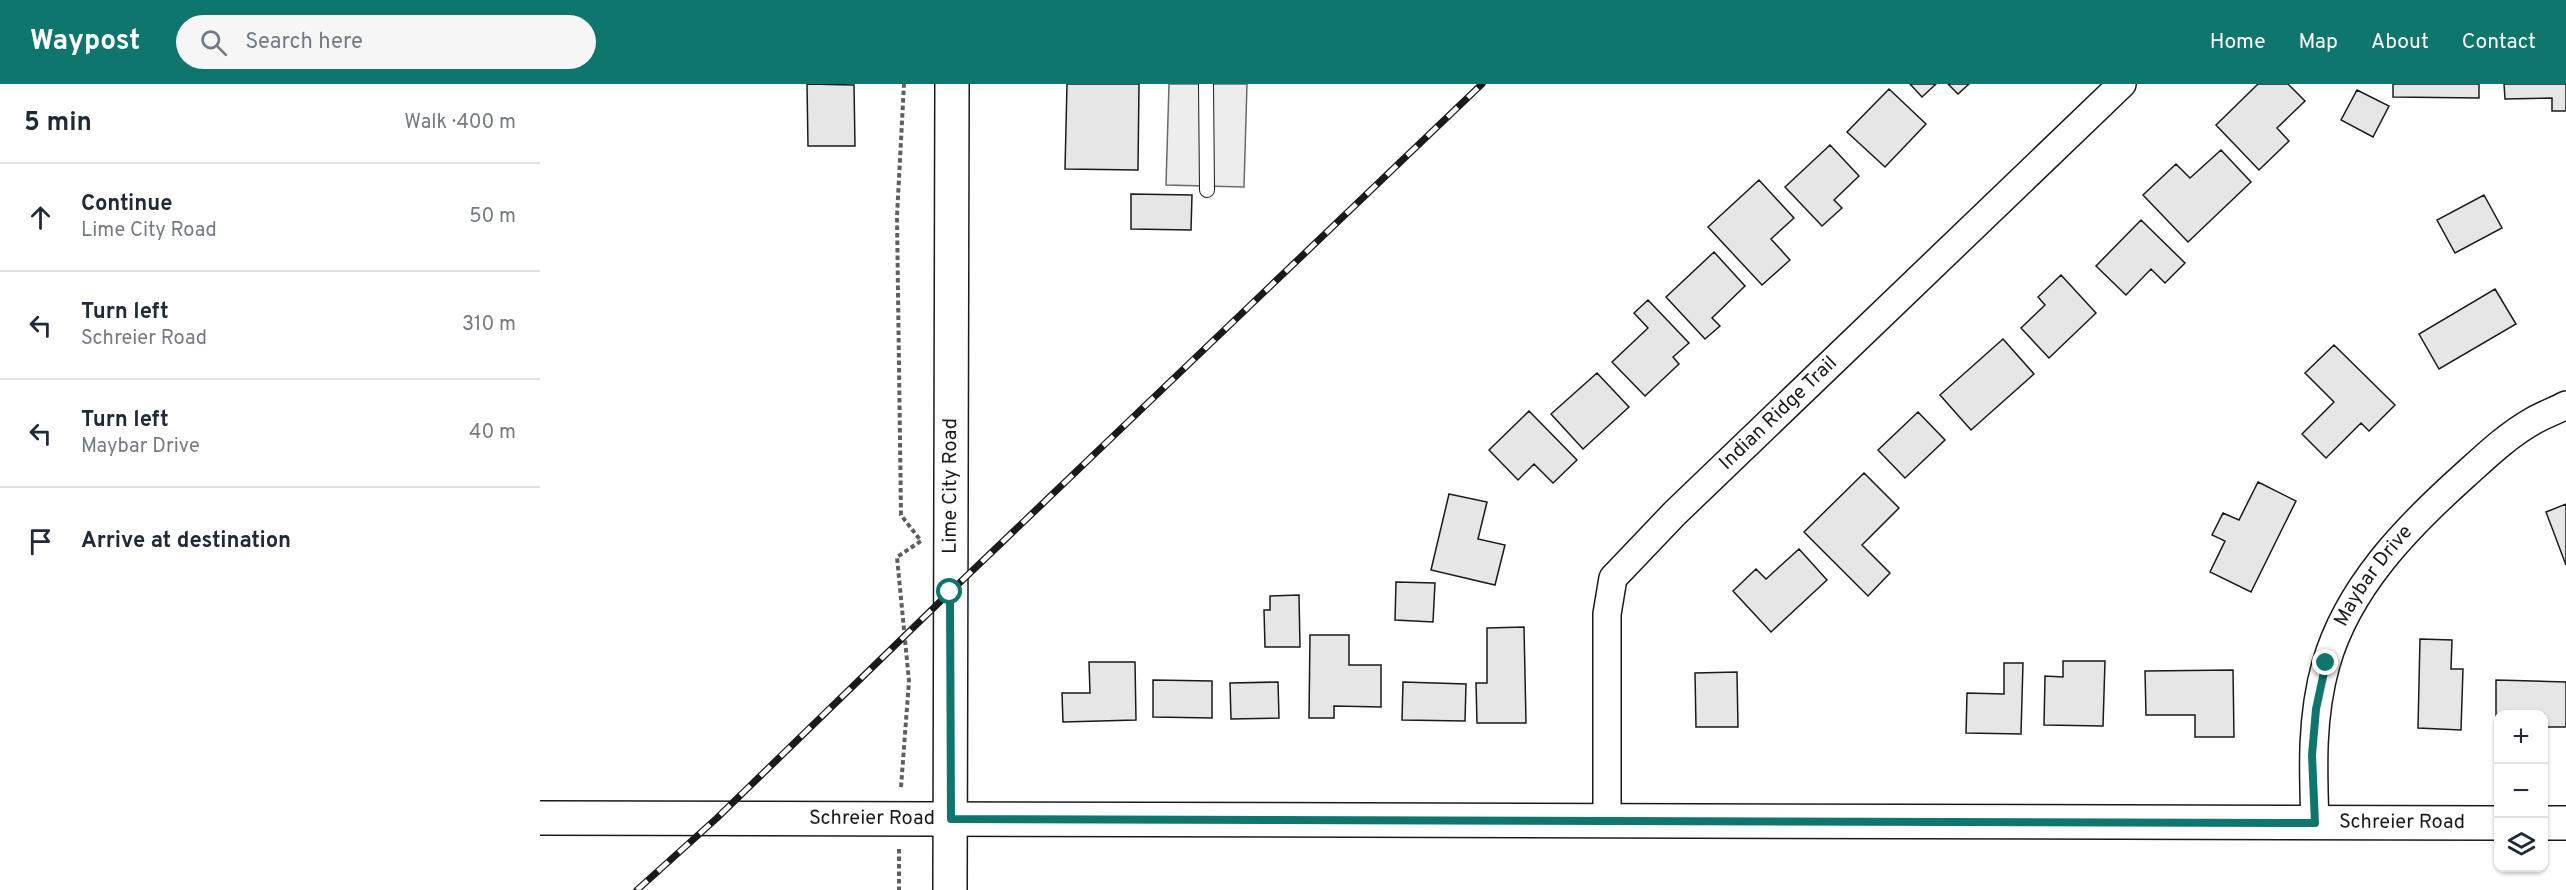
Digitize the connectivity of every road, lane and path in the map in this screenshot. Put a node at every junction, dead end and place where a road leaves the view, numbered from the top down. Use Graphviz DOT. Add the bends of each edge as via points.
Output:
graph roads {
  1 [pos="904,84"];
  2 [pos="952,84"];
  3 [pos="1206,84"];
  4 [pos="2122,84"];
  5 [pos="1207,190"];
  6 [pos="2566,405"];
  7 [pos="540,818"];
  8 [pos="898,819"];
  9 [pos="951,819"];
  10 [pos="1607,820"];
  11 [pos="2315,823"];
  12 [pos="2494,823"];
  13 [pos="2548,823"];
  14 [pos="2566,823"];
  15 [pos="899,890"];
  16 [pos="950,890"];
  1 -- 8 [label="path" via="897,216 901,514 921,541 897,556 909,681"];
  2 -- 9 [label="street, Lime City Road"];
  3 -- 5 [label="lane"];
  4 -- 10 [label="street, Indian Ridge Trail" via="1675,513 1613,578 1607,614"];
  6 -- 11 [label="street, Maybar Drive" via="2533,421 2478,463 2394,544 2366,581 2326,663 2316,709 2312,755"];
  7 -- 8 [label="street, Schreier Road"];
  8 -- 9 [label="street, Schreier Road"];
  8 -- 15 [label="path"];
  9 -- 10 [label="street, Schreier Road"];
  9 -- 16 [label="street, Lime City Road"];
  10 -- 11 [label="street, Schreier Road"];
  11 -- 12 [label="street, Schreier Road"];
  13 -- 14 [label="street"];
}
